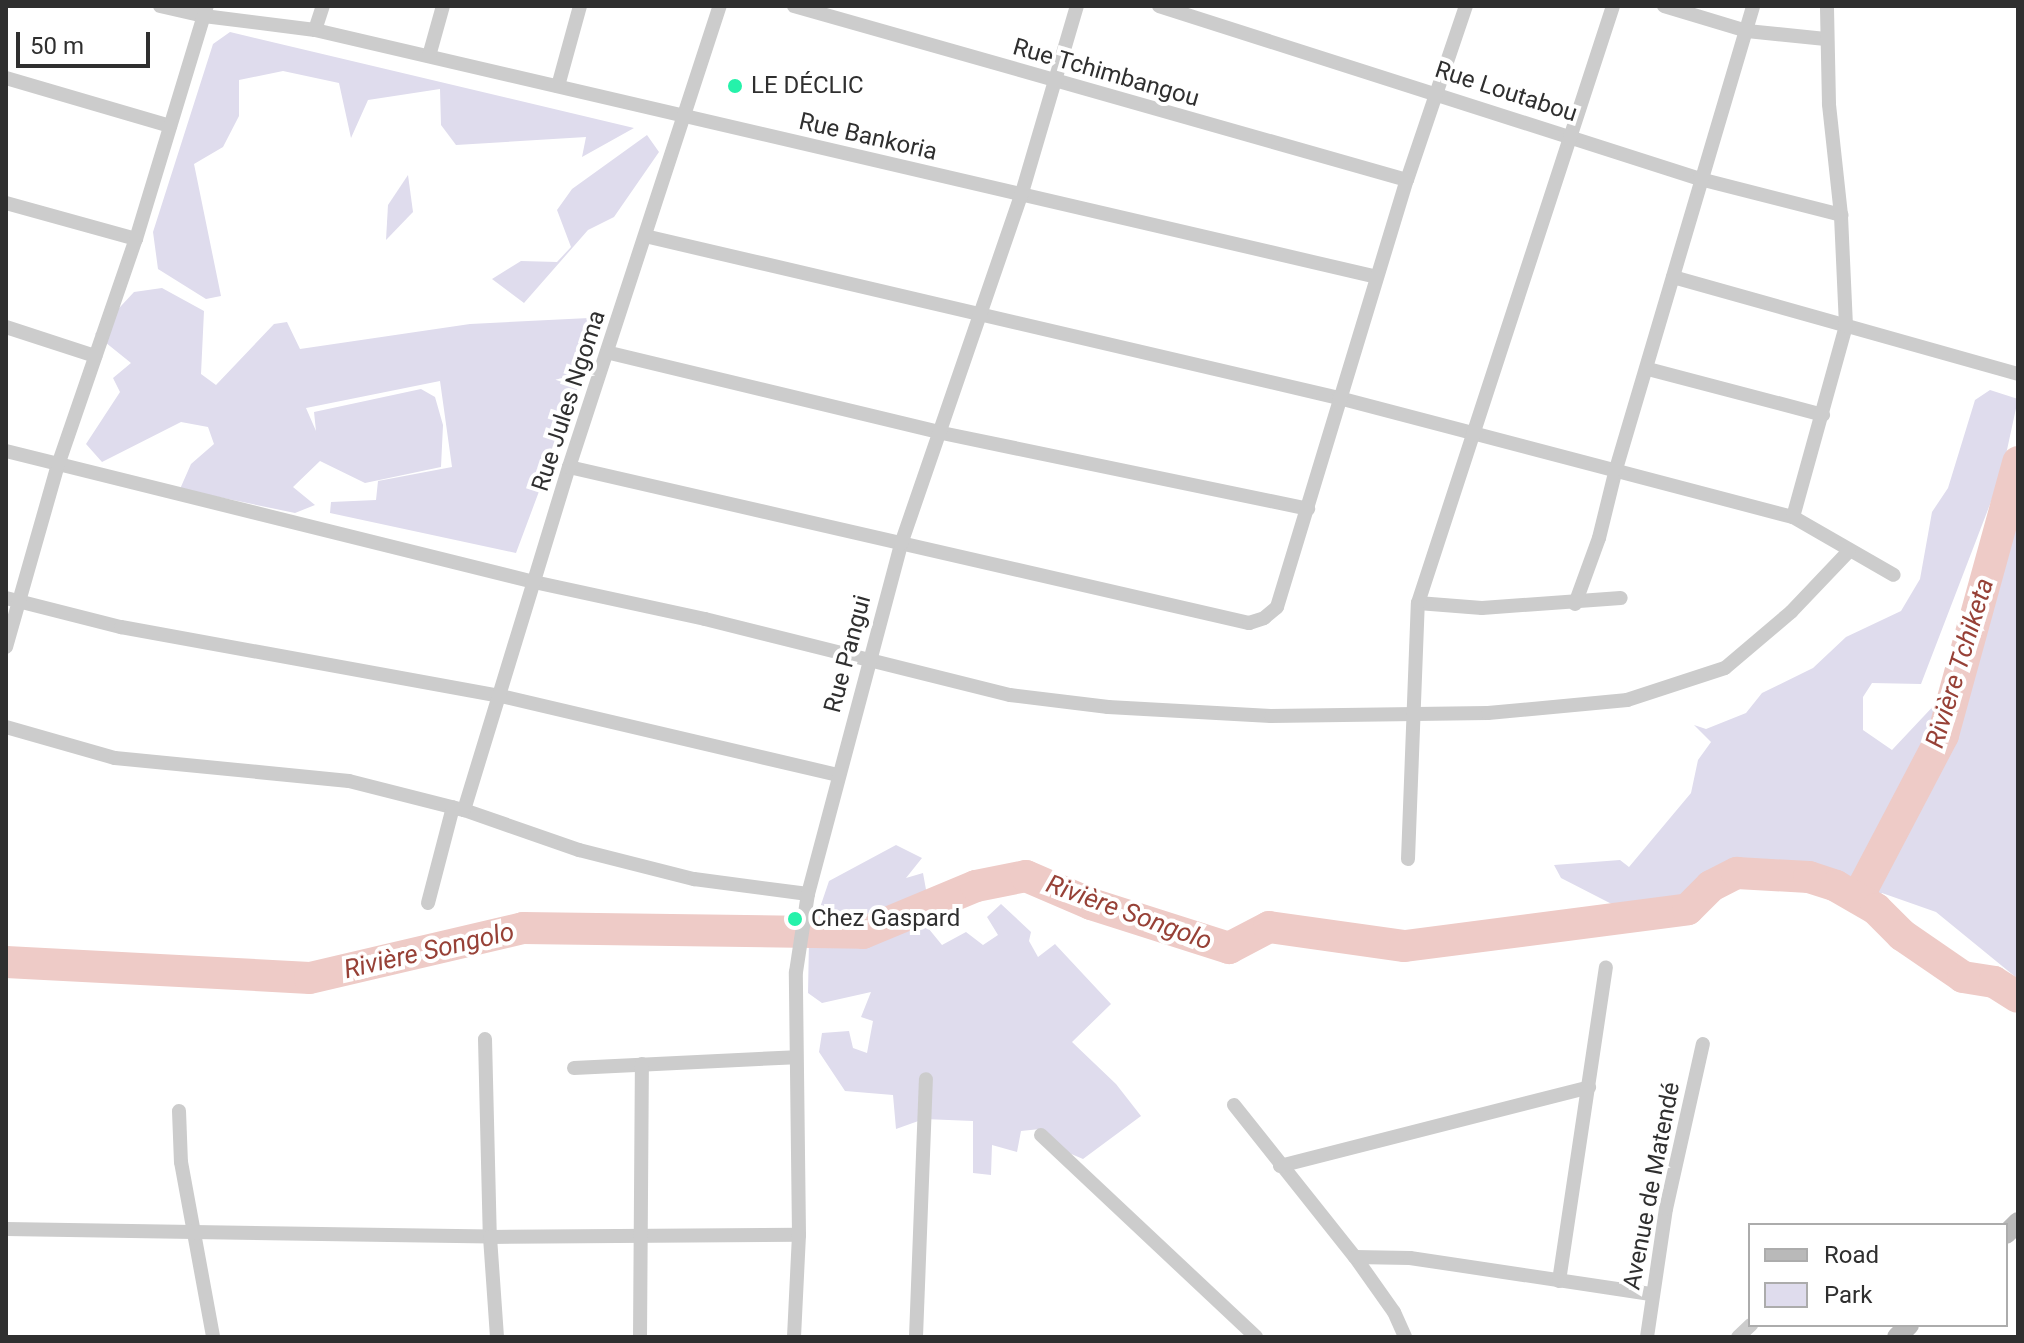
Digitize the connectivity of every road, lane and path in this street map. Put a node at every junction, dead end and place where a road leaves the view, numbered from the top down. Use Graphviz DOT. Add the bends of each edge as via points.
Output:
graph roads {
  1 [pos="160,6"];
  2 [pos="323,6"];
  3 [pos="443,6"];
  4 [pos="580,6"];
  5 [pos="720,6"];
  6 [pos="794,6"];
  7 [pos="1077,6"];
  8 [pos="1159,6"];
  9 [pos="1466,6"];
  10 [pos="1613,6"];
  11 [pos="1664,6"];
  12 [pos="1753,6"];
  13 [pos="1827,6"];
  14 [pos="205,11"];
  15 [pos="315,30"];
  16 [pos="1747,31"];
  17 [pos="1826,39"];
  18 [pos="429,56"];
  19 [pos="6,78"];
  20 [pos="1055,82"];
  21 [pos="558,86"];
  22 [pos="1436,93"];
  23 [pos="685,118"];
  24 [pos="170,126"];
  25 [pos="1571,136"];
  26 [pos="1700,179"];
  27 [pos="1407,180"];
  28 [pos="1021,196"];
  29 [pos="6,203"];
  30 [pos="1841,215"];
  31 [pos="645,236"];
  32 [pos="136,239"];
  33 [pos="1377,277"];
  34 [pos="1673,277"];
  35 [pos="981,315"];
  36 [pos="1846,326"];
  37 [pos="6,327"];
  38 [pos="610,353"];
  39 [pos="95,356"];
  40 [pos="1648,369"];
  41 [pos="2018,374"];
  42 [pos="1339,398"];
  43 [pos="1823,415"];
  44 [pos="1473,432"];
  45 [pos="942,433"];
  46 [pos="6,451"];
  47 [pos="58,465"];
  48 [pos="569,467"];
  49 [pos="1616,469"];
  50 [pos="1308,509"];
  51 [pos="1793,517"];
  52 [pos="901,544"];
  53 [pos="1849,551"];
  54 [pos="1894,575"];
  55 [pos="534,582"];
  56 [pos="1621,598"];
  57 [pos="11,599"];
  58 [pos="1418,603"];
  59 [pos="1575,604"];
  60 [pos="6,647"];
  61 [pos="868,662"];
  62 [pos="501,696"];
  63 [pos="1415,713"];
  64 [pos="6,727"];
  65 [pos="838,775"];
  66 [pos="458,809"];
  67 [pos="1408,859"];
  68 [pos="808,894"];
  69 [pos="428,903"];
  70 [pos="1606,967"];
  71 [pos="485,1039"];
  72 [pos="1703,1044"];
  73 [pos="796,1057"];
  74 [pos="642,1064"];
  75 [pos="574,1068"];
  76 [pos="926,1079"];
  77 [pos="1589,1087"];
  78 [pos="1234,1105"];
  79 [pos="179,1111"];
  80 [pos="1041,1135"];
  81 [pos="1280,1166"];
  82 [pos="6,1229"];
  83 [pos="195,1233"];
  84 [pos="640,1234"];
  85 [pos="799,1235"];
  86 [pos="490,1237"];
  87 [pos="1355,1257"];
  88 [pos="1559,1281"];
  89 [pos="1652,1294"];
  90 [pos="213,1337"];
  91 [pos="497,1337"];
  92 [pos="640,1337"];
  93 [pos="794,1337"];
  94 [pos="916,1337"];
  95 [pos="1256,1337"];
  96 [pos="1405,1337"];
  97 [pos="1647,1337"];
  1 -- 14 [label="street, Rue Bankoria"];
  2 -- 15 [label="street"];
  3 -- 18 [label="street"];
  4 -- 21 [label="street"];
  5 -- 23 [label="street, Rue Jules Ngoma"];
  6 -- 20 [label="street, Rue Tchimbangou"];
  7 -- 20 [label="street, Rue Pangui"];
  8 -- 22 [label="street, Rue Loutabou"];
  9 -- 22 [label="street"];
  10 -- 25 [label="street"];
  11 -- 16 [label="street"];
  12 -- 16 [label="street"];
  13 -- 17 [label="street"];
  14 -- 15 [label="street, Rue Bankoria"];
  14 -- 24 [label="street"];
  15 -- 18 [label="street, Rue Bankoria"];
  16 -- 17 [label="street"];
  16 -- 26 [label="street"];
  17 -- 30 [label="street"];
  18 -- 21 [label="street, Rue Bankoria"];
  19 -- 24 [label="street"];
  20 -- 27 [label="street, Rue Tchimbangou"];
  20 -- 28 [label="street, Rue Pangui"];
  21 -- 23 [label="street, Rue Bankoria"];
  22 -- 25 [label="street, Rue Loutabou"];
  22 -- 27 [label="street"];
  23 -- 28 [label="street, Rue Bankoria"];
  23 -- 31 [label="street, Rue Jules Ngoma"];
  24 -- 32 [label="street"];
  25 -- 26 [label="street, Rue Loutabou"];
  25 -- 44 [label="street"];
  26 -- 30 [label="street, Rue Loutabou"];
  26 -- 34 [label="street"];
  27 -- 33 [label="street"];
  28 -- 33 [label="street, Rue Bankoria"];
  28 -- 35 [label="street, Rue Pangui"];
  29 -- 32 [label="street"];
  30 -- 36 [label="street"];
  31 -- 35 [label="street"];
  31 -- 38 [label="street, Rue Jules Ngoma"];
  32 -- 39 [label="street"];
  33 -- 42 [label="street"];
  34 -- 36 [label="street"];
  34 -- 40 [label="street"];
  35 -- 42 [label="street"];
  35 -- 45 [label="street, Rue Pangui"];
  36 -- 41 [label="street"];
  36 -- 43 [label="street"];
  37 -- 39 [label="street"];
  38 -- 45 [label="street"];
  38 -- 48 [label="street, Rue Jules Ngoma"];
  39 -- 47 [label="street"];
  40 -- 43 [label="street"];
  40 -- 49 [label="street"];
  42 -- 44 [label="street"];
  42 -- 50 [label="street"];
  43 -- 51 [label="street"];
  44 -- 49 [label="street"];
  44 -- 58 [label="street"];
  45 -- 50 [label="street"];
  45 -- 52 [label="street, Rue Pangui"];
  46 -- 47 [label="street"];
  47 -- 55 [label="street"];
  47 -- 57 [label="street"];
  48 -- 52 [label="street"];
  48 -- 55 [label="street, Rue Jules Ngoma"];
  49 -- 51 [label="street"];
  49 -- 59 [label="street"];
  50 -- 52 [label="street" via="1277,607 1249,623"];
  51 -- 53 [label="street"];
  52 -- 61 [label="street, Rue Pangui"];
  53 -- 54 [label="street"];
  53 -- 63 [label="street" via="1758,642 1725,668 1681,686 1627,700 1488,713"];
  55 -- 61 [label="street"];
  55 -- 62 [label="street, Rue Jules Ngoma"];
  56 -- 59 [label="street"];
  57 -- 60 [label="street"];
  57 -- 62 [label="street" via="121,627"];
  58 -- 59 [label="street" via="1482,608"];
  58 -- 63 [label="street"];
  61 -- 63 [label="street" via="1010,695 1108,707 1271,716"];
  61 -- 65 [label="street, Rue Pangui"];
  62 -- 65 [label="street"];
  62 -- 66 [label="street, Rue Jules Ngoma"];
  63 -- 67 [label="street"];
  64 -- 66 [label="street" via="115,758 315,775"];
  65 -- 68 [label="street, Rue Pangui"];
  66 -- 68 [label="street" via="579,850 694,879"];
  66 -- 69 [label="street, Rue Jules Ngoma"];
  68 -- 73 [label="street, Rue Pangui" via="798,947"];
  70 -- 77 [label="street"];
  71 -- 86 [label="street"];
  72 -- 89 [label="street, Avenue de Matendé"];
  73 -- 74 [label="street"];
  73 -- 85 [label="street, Rue Pangui"];
  74 -- 75 [label="street"];
  74 -- 84 [label="street"];
  76 -- 94 [label="street"];
  77 -- 81 [label="street"];
  77 -- 88 [label="street"];
  78 -- 81 [label="street"];
  79 -- 83 [label="street" via="181,1162"];
  80 -- 95 [label="street"];
  81 -- 87 [label="street"];
  82 -- 83 [label="street"];
  83 -- 86 [label="street"];
  83 -- 90 [label="street"];
  84 -- 85 [label="street"];
  84 -- 86 [label="street"];
  84 -- 92 [label="street"];
  85 -- 93 [label="street, Rue Pangui"];
  86 -- 91 [label="street"];
  87 -- 88 [label="street" via="1410,1258"];
  87 -- 96 [label="street"];
  88 -- 89 [label="street"];
  89 -- 97 [label="street, Avenue de Matendé"];
}
